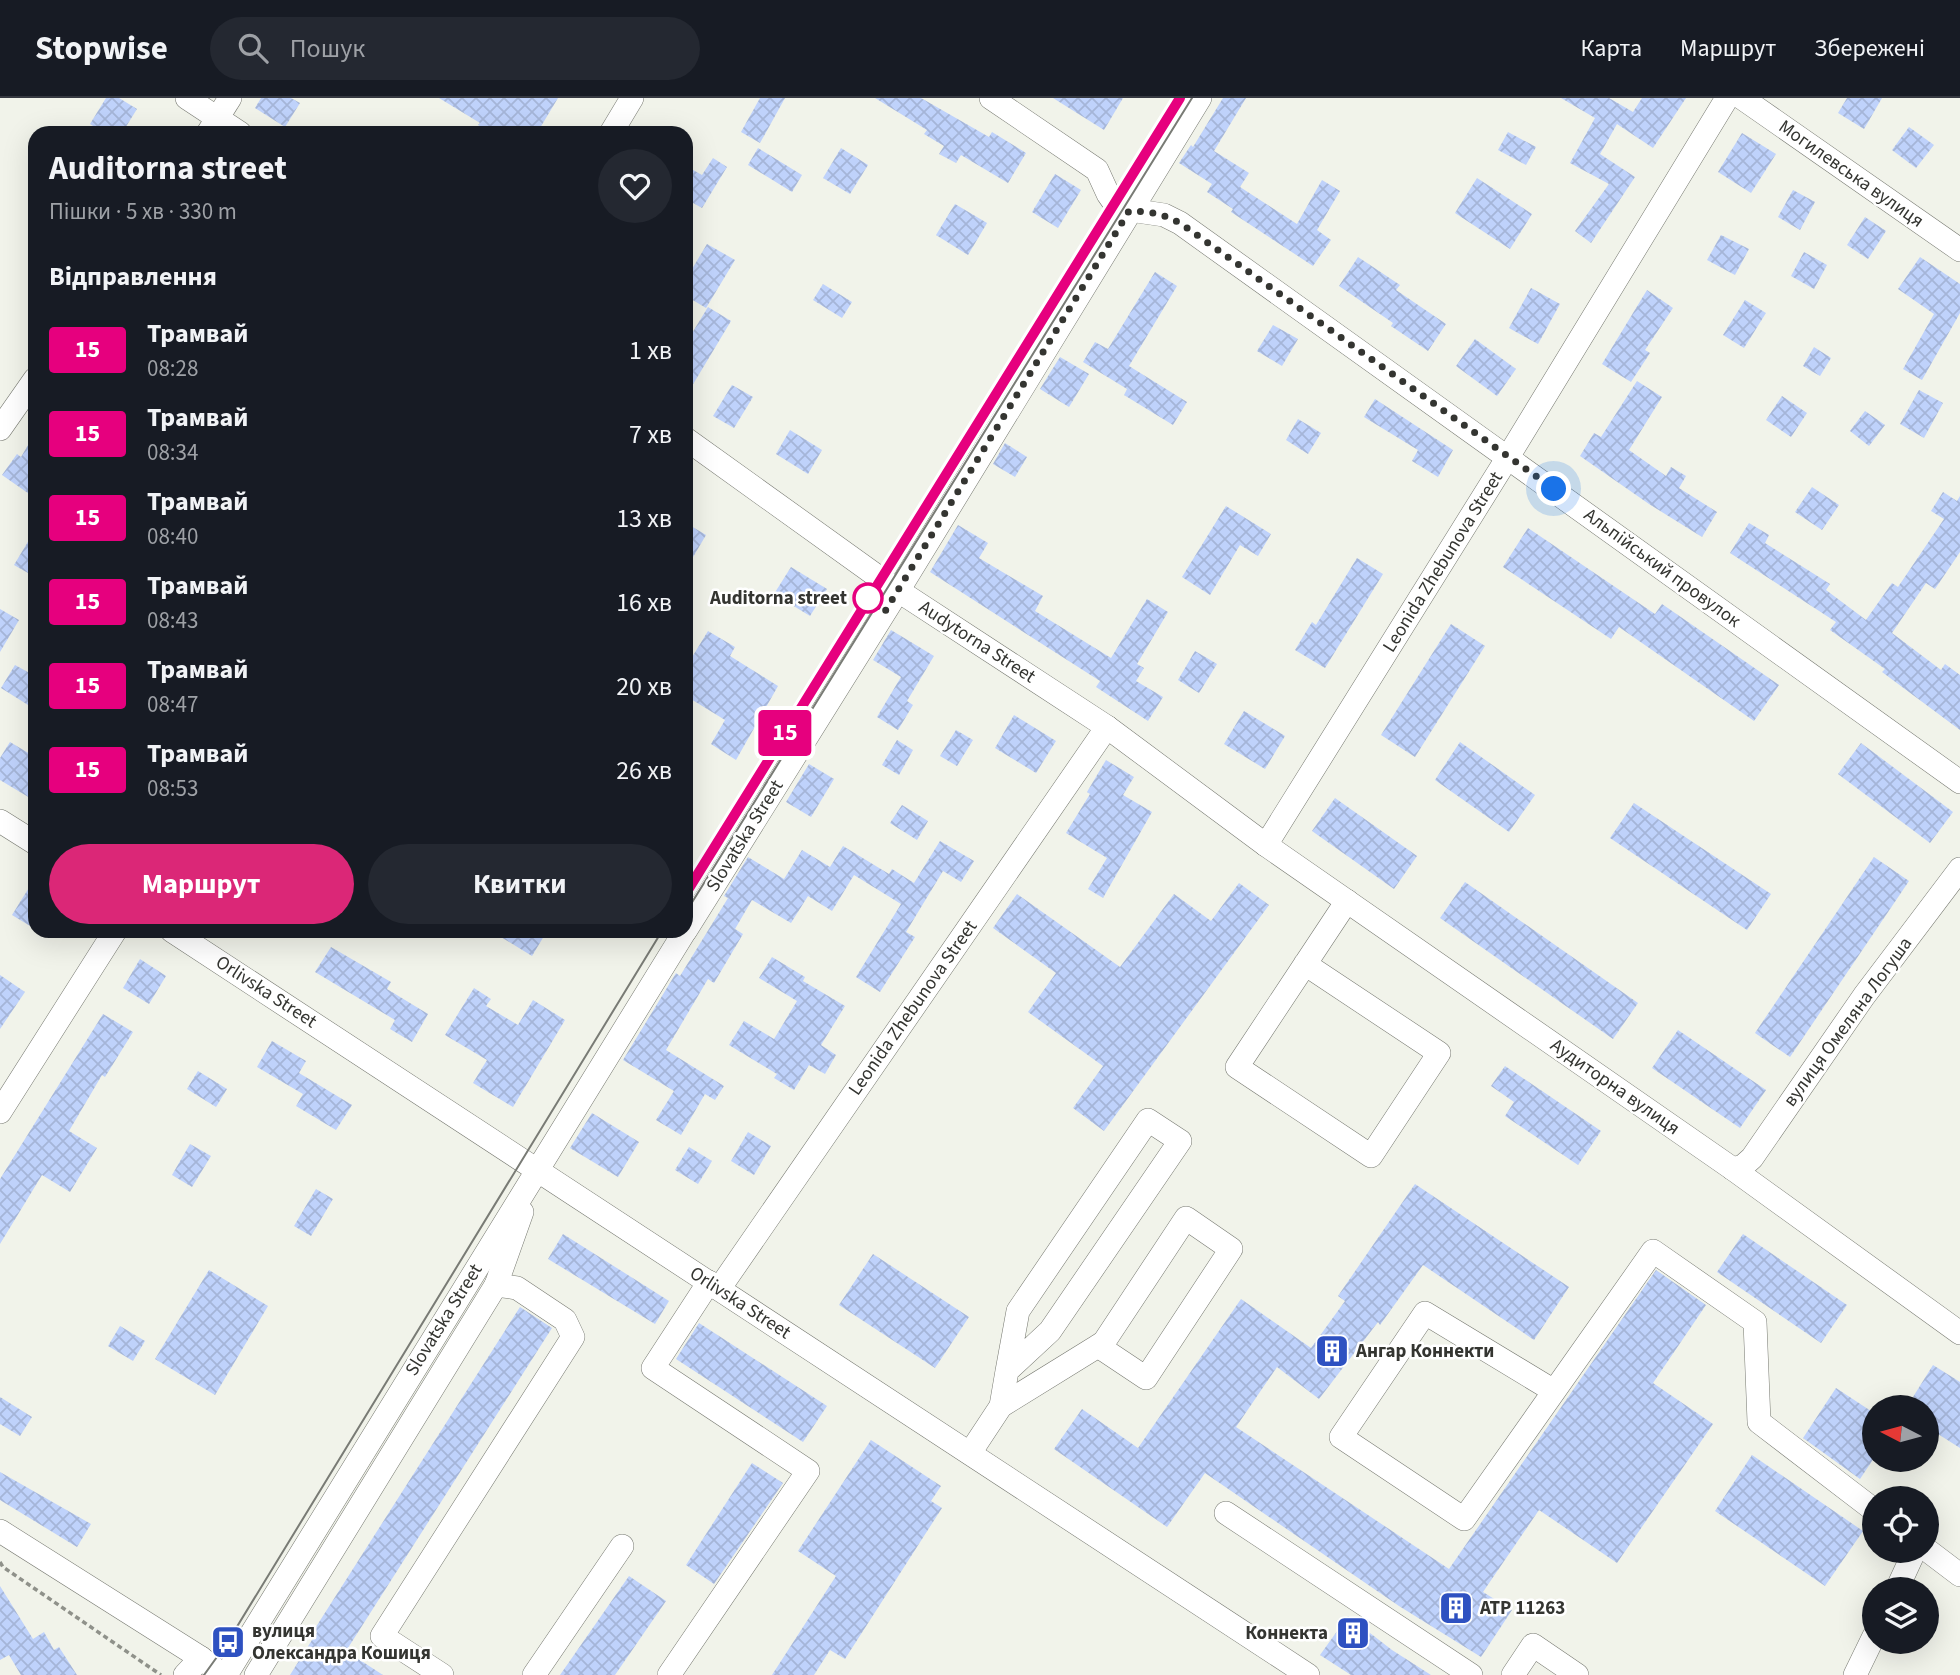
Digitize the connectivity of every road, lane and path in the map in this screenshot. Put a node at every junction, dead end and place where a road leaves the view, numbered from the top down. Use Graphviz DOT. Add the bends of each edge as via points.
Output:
graph roads {
  1 [pos="187,98"];
  2 [pos="230,98"];
  3 [pos="632,98"];
  4 [pos="991,98"];
  5 [pos="1200,98"];
  6 [pos="1727,98"];
  7 [pos="1742,98"];
  8 [pos="213,126"];
  9 [pos="615,126"];
  10 [pos="1129,211"];
  11 [pos="1960,250"];
  12 [pos="28,389"];
  13 [pos="0,429"];
  14 [pos="693,444"];
  15 [pos="1508,457"];
  16 [pos="898,591"];
  17 [pos="1107,727"];
  18 [pos="1960,782"];
  19 [pos="0,821"];
  20 [pos="28,839"];
  21 [pos="1266,845"];
  22 [pos="1960,869"];
  23 [pos="1347,901"];
  24 [pos="693,919"];
  25 [pos="111,938"];
  26 [pos="183,938"];
  27 [pos="681,938"];
  28 [pos="1305,964"];
  29 [pos="0,1112"];
  30 [pos="536,1169"];
  31 [pos="1733,1169"];
  32 [pos="496,1285"];
  33 [pos="714,1285"];
  34 [pos="1960,1333"];
  35 [pos="1098,1346"];
  36 [pos="1007,1371"];
  37 [pos="1554,1391"];
  38 [pos="1001,1406"];
  39 [pos="970,1453"];
  40 [pos="1862,1501"];
  41 [pos="1226,1513"];
  42 [pos="0,1531"];
  43 [pos="622,1546"];
  44 [pos="1939,1559"];
  45 [pos="0,1562"];
  46 [pos="1960,1575"];
  47 [pos="1865,1654"];
  48 [pos="201,1658"];
  49 [pos="161,1675"];
  50 [pos="185,1675"];
  51 [pos="224,1675"];
  52 [pos="256,1675"];
  53 [pos="442,1675"];
  54 [pos="534,1675"];
  55 [pos="669,1675"];
  56 [pos="1308,1675"];
  57 [pos="1471,1675"];
  58 [pos="1513,1675"];
  59 [pos="1577,1675"];
  60 [pos="1855,1675"];
  1 -- 8 [label="street"];
  2 -- 8 [label="street"];
  3 -- 9 [label="street"];
  4 -- 10 [label="street" via="1097,170 1115,204"];
  5 -- 10 [label="street, Slovatska Street"];
  6 -- 15 [label="street, Leonida Zhebunova Street"];
  7 -- 11 [label="street, Могилевська вулиця"];
  10 -- 15 [label="street, Альпійський провулок" via="1164,215 1180,223"];
  10 -- 16 [label="street, Slovatska Street"];
  12 -- 13 [label="street"];
  14 -- 16 [label="street, Audytorna Street"];
  15 -- 18 [label="street, Альпійський провулок"];
  15 -- 21 [label="street, Leonida Zhebunova Street"];
  16 -- 17 [label="street, Audytorna Street"];
  16 -- 24 [label="street, Slovatska Street"];
  17 -- 21 [label="street, Audytorna Street"];
  17 -- 33 [label="street, Leonida Zhebunova Street"];
  19 -- 20 [label="street"];
  21 -- 23 [label="street, Аудиторна вулиця"];
  22 -- 31 [label="street, вулиця Омеляна Логуша" via="1864,996 1752,1158"];
  23 -- 28 [label="street"];
  23 -- 31 [label="street, Аудиторна вулиця"];
  25 -- 29 [label="street"];
  26 -- 30 [label="street, Orlivska Street"];
  27 -- 30 [label="street, Slovatska Street"];
  28 -- 28 [label="street" via="1237,1067 1371,1156 1439,1053"];
  30 -- 32 [label="street"];
  30 -- 33 [label="street, Orlivska Street"];
  30 -- 51 [label="street, Slovatska Street"];
  31 -- 34 [label="street, Аудиторна вулиця"];
  32 -- 52 [label="street"];
  32 -- 53 [label="street" via="517,1288 565,1320 573,1337 382,1636"];
  33 -- 39 [label="street, Orlivska Street"];
  33 -- 55 [label="street, Leonida Zhebunova Street" via="653,1368 808,1471"];
  35 -- 35 [label="street" via="1186,1218 1231,1249 1146,1378"];
  35 -- 38 [label="street"];
  36 -- 36 [label="street" via="1050,1331 1180,1141 1148,1119 1018,1311"];
  36 -- 38 [label="street"];
  37 -- 37 [label="street" via="1464,1519 1341,1437 1425,1313"];
  37 -- 40 [label="street" via="1653,1251 1755,1322 1759,1423"];
  38 -- 39 [label="street"];
  39 -- 56 [label="street, Orlivska Street"];
  41 -- 57 [label="street"];
  42 -- 48 [label="street"];
  43 -- 54 [label="street"];
  44 -- 46 [label="street"];
  45 -- 49 [label="path"];
  47 -- 60 [label="street"];
  48 -- 50 [label="street"];
  48 -- 51 [label="street"];
  58 -- 59 [label="street" via="1534,1645"];
}
